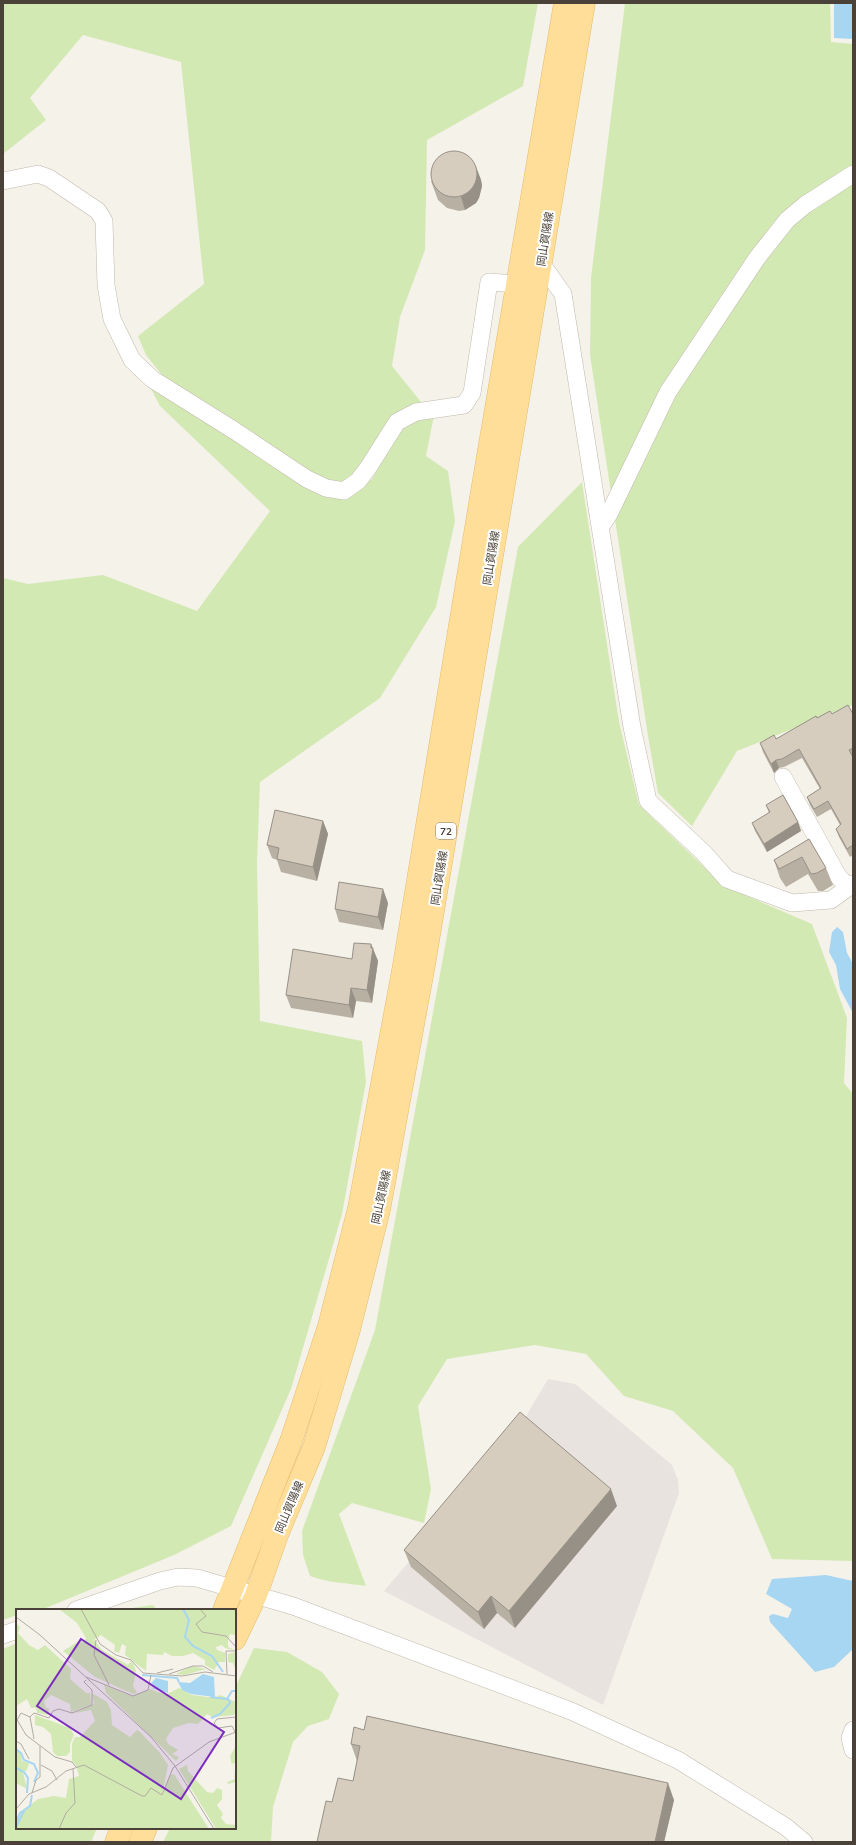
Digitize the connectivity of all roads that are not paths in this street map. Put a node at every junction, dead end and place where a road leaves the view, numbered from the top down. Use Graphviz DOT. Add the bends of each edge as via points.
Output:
graph roads {
  1 [pos="565,3"];
  2 [pos="584,3"];
  3 [pos="853,174"];
  4 [pos="3,181"];
  5 [pos="541,263"];
  6 [pos="517,284"];
  7 [pos="601,526"];
  8 [pos="784,777"];
  9 [pos="850,885"];
  10 [pos="234,1587"];
  11 [pos="256,1595"];
  12 [pos="79,1609"];
  13 [pos="224,1609"];
  14 [pos="16,1630"];
  15 [pos="3,1635"];
  16 [pos="236,1637"];
  17 [pos="853,1730"];
  18 [pos="853,1750"];
  19 [pos="122,1829"];
  20 [pos="146,1829"];
  21 [pos="116,1842"];
  22 [pos="140,1842"];
  23 [pos="804,1842"];
  1 -- 6 [label="main road, 岡山賀陽線 / 72"];
  2 -- 5 [label="main road, 岡山賀陽線 / 72"];
  3 -- 7 [label="street" via="804,205 787,220 757,258 668,392"];
  4 -- 6 [label="street" via="38,174 49,178 98,212 104,221 106,286 112,319 132,360 152,379 307,479 326,488 344,491 358,481 397,422 416,412 464,405 472,393 490,282"];
  5 -- 7 [label="street" via="564,294"];
  5 -- 11 [label="main road, 岡山賀陽線 / 72" via="424,965 379,1210 349,1330 314,1447 277,1535"];
  6 -- 10 [label="main road, 岡山賀陽線 / 72" via="404,965 360,1208 329,1326 294,1434"];
  7 -- 9 [label="street" via="632,727 648,801 703,852 727,879 792,903 831,900"];
  8 -- 9 [label="street" via="838,876"];
  10 -- 11 [label="street"];
  10 -- 12 [label="street" via="197,1578 178,1577"];
  10 -- 13 [label="main road, 岡山賀陽線 / 72"];
  11 -- 16 [label="main road, 岡山賀陽線 / 72"];
  11 -- 23 [label="street" via="293,1606 571,1711 678,1760"];
  14 -- 15 [label="street"];
  17 -- 18 [label="street" via="850,1738"];
  19 -- 21 [label="main road"];
  20 -- 22 [label="main road"];
}
